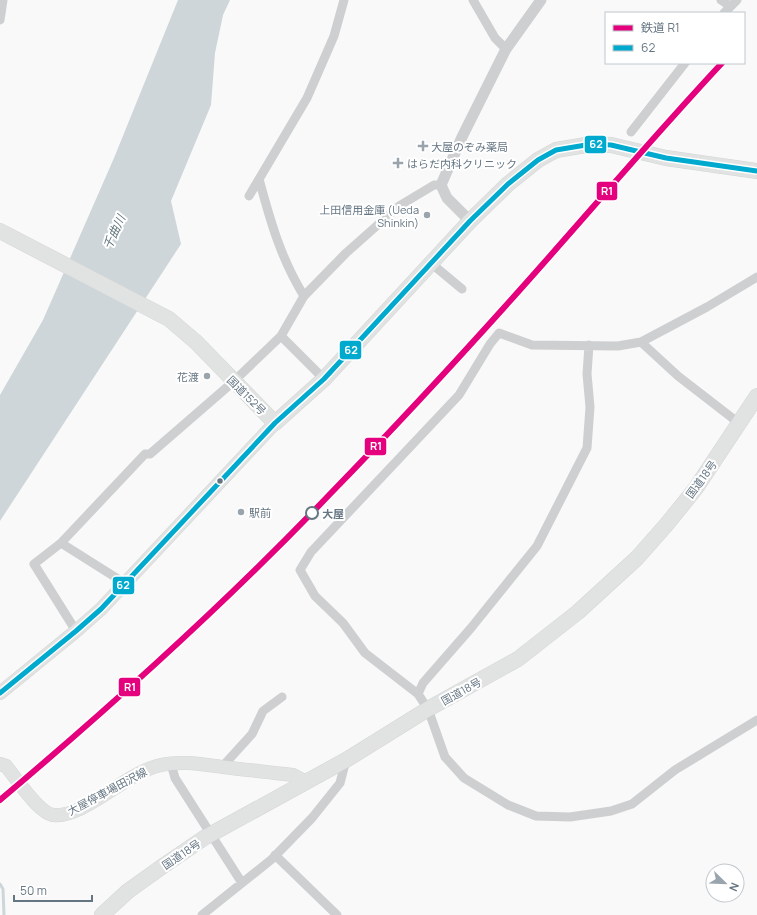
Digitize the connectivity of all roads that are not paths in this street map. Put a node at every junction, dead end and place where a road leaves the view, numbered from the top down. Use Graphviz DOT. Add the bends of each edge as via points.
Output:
graph roads {
  1 [pos="3,0"];
  2 [pos="344,0"];
  3 [pos="474,0"];
  4 [pos="541,0"];
  5 [pos="721,0"];
  6 [pos="737,0"];
  7 [pos="727,10"];
  8 [pos="0,20"];
  9 [pos="506,49"];
  10 [pos="684,64"];
  11 [pos="631,132"];
  12 [pos="757,171"];
  13 [pos="258,179"];
  14 [pos="441,185"];
  15 [pos="249,196"];
  16 [pos="470,221"];
  17 [pos="0,231"];
  18 [pos="432,264"];
  19 [pos="757,277"];
  20 [pos="462,290"];
  21 [pos="304,296"];
  22 [pos="281,336"];
  23 [pos="641,342"];
  24 [pos="589,345"];
  25 [pos="324,379"];
  26 [pos="233,382"];
  27 [pos="755,404"];
  28 [pos="275,423"];
  29 [pos="740,424"];
  30 [pos="60,543"];
  31 [pos="126,584"];
  32 [pos="76,631"];
  33 [pos="0,693"];
  34 [pos="418,694"];
  35 [pos="282,697"];
  36 [pos="428,709"];
  37 [pos="757,720"];
  38 [pos="346,760"];
  39 [pos="0,764"];
  40 [pos="171,764"];
  41 [pos="222,767"];
  42 [pos="306,782"];
  43 [pos="212,834"];
  44 [pos="275,856"];
  45 [pos="242,883"];
  46 [pos="102,915"];
  47 [pos="202,915"];
  48 [pos="337,915"];
  1 -- 8 [label="street"];
  2 -- 13 [label="street" via="334,36 307,98"];
  3 -- 9 [label="street" via="495,38"];
  4 -- 9 [label="street"];
  5 -- 7 [label="street"];
  6 -- 7 [label="street"];
  9 -- 14 [label="street"];
  10 -- 11 [label="street"];
  12 -- 16 [label="highway, 国道152号" via="592,144 556,150 514,179"];
  13 -- 15 [label="street"];
  13 -- 21 [label="street" via="274,233 290,273"];
  14 -- 16 [label="street" via="447,198"];
  14 -- 21 [label="street" via="434,185 399,206 346,253"];
  16 -- 18 [label="highway, 国道152号"];
  17 -- 26 [label="highway, 国道152号" via="169,319 196,342"];
  18 -- 20 [label="street"];
  18 -- 25 [label="highway, 国道152号"];
  19 -- 23 [label="street"];
  21 -- 22 [label="street"];
  22 -- 25 [label="street"];
  22 -- 26 [label="street"];
  23 -- 24 [label="street" via="618,346"];
  23 -- 29 [label="street" via="678,376"];
  24 -- 34 [label="street" via="587,374 590,407 587,448 537,546 471,628 422,683"];
  24 -- 34 [label="street" via="532,345 499,333 459,395 311,552 300,570 315,596 343,623 365,653"];
  25 -- 28 [label="highway, 国道152号"];
  26 -- 28 [label="highway, 国道152号"];
  26 -- 30 [label="street" via="150,454 145,454"];
  27 -- 29 [label="highway, 国道18号"];
  28 -- 31 [label="main road"];
  29 -- 36 [label="highway, 国道18号" via="672,518 609,585 518,658"];
  30 -- 31 [label="street"];
  30 -- 32 [label="street" via="34,564"];
  31 -- 32 [label="main road"];
  32 -- 33 [label="main road"];
  34 -- 36 [label="street"];
  35 -- 41 [label="street" via="263,711 252,734"];
  36 -- 37 [label="street" via="445,758 464,778 508,805 536,816 570,817 611,811 632,804 675,770"];
  36 -- 38 [label="highway, 国道18号"];
  38 -- 42 [label="highway, 国道18号"];
  38 -- 44 [label="street" via="340,783 312,818"];
  39 -- 40 [label="main road, 大屋停車場田沢線" via="6,766 41,810 53,815 65,814 84,806 138,773"];
  40 -- 41 [label="main road, 大屋停車場田沢線" via="193,762"];
  40 -- 43 [label="street" via="175,778"];
  41 -- 42 [label="main road, 大屋停車場田沢線" via="293,775"];
  42 -- 43 [label="highway, 国道18号"];
  43 -- 45 [label="street"];
  43 -- 46 [label="highway, 国道18号" via="162,866"];
  44 -- 45 [label="street"];
  44 -- 48 [label="street"];
  45 -- 47 [label="street"];
}
